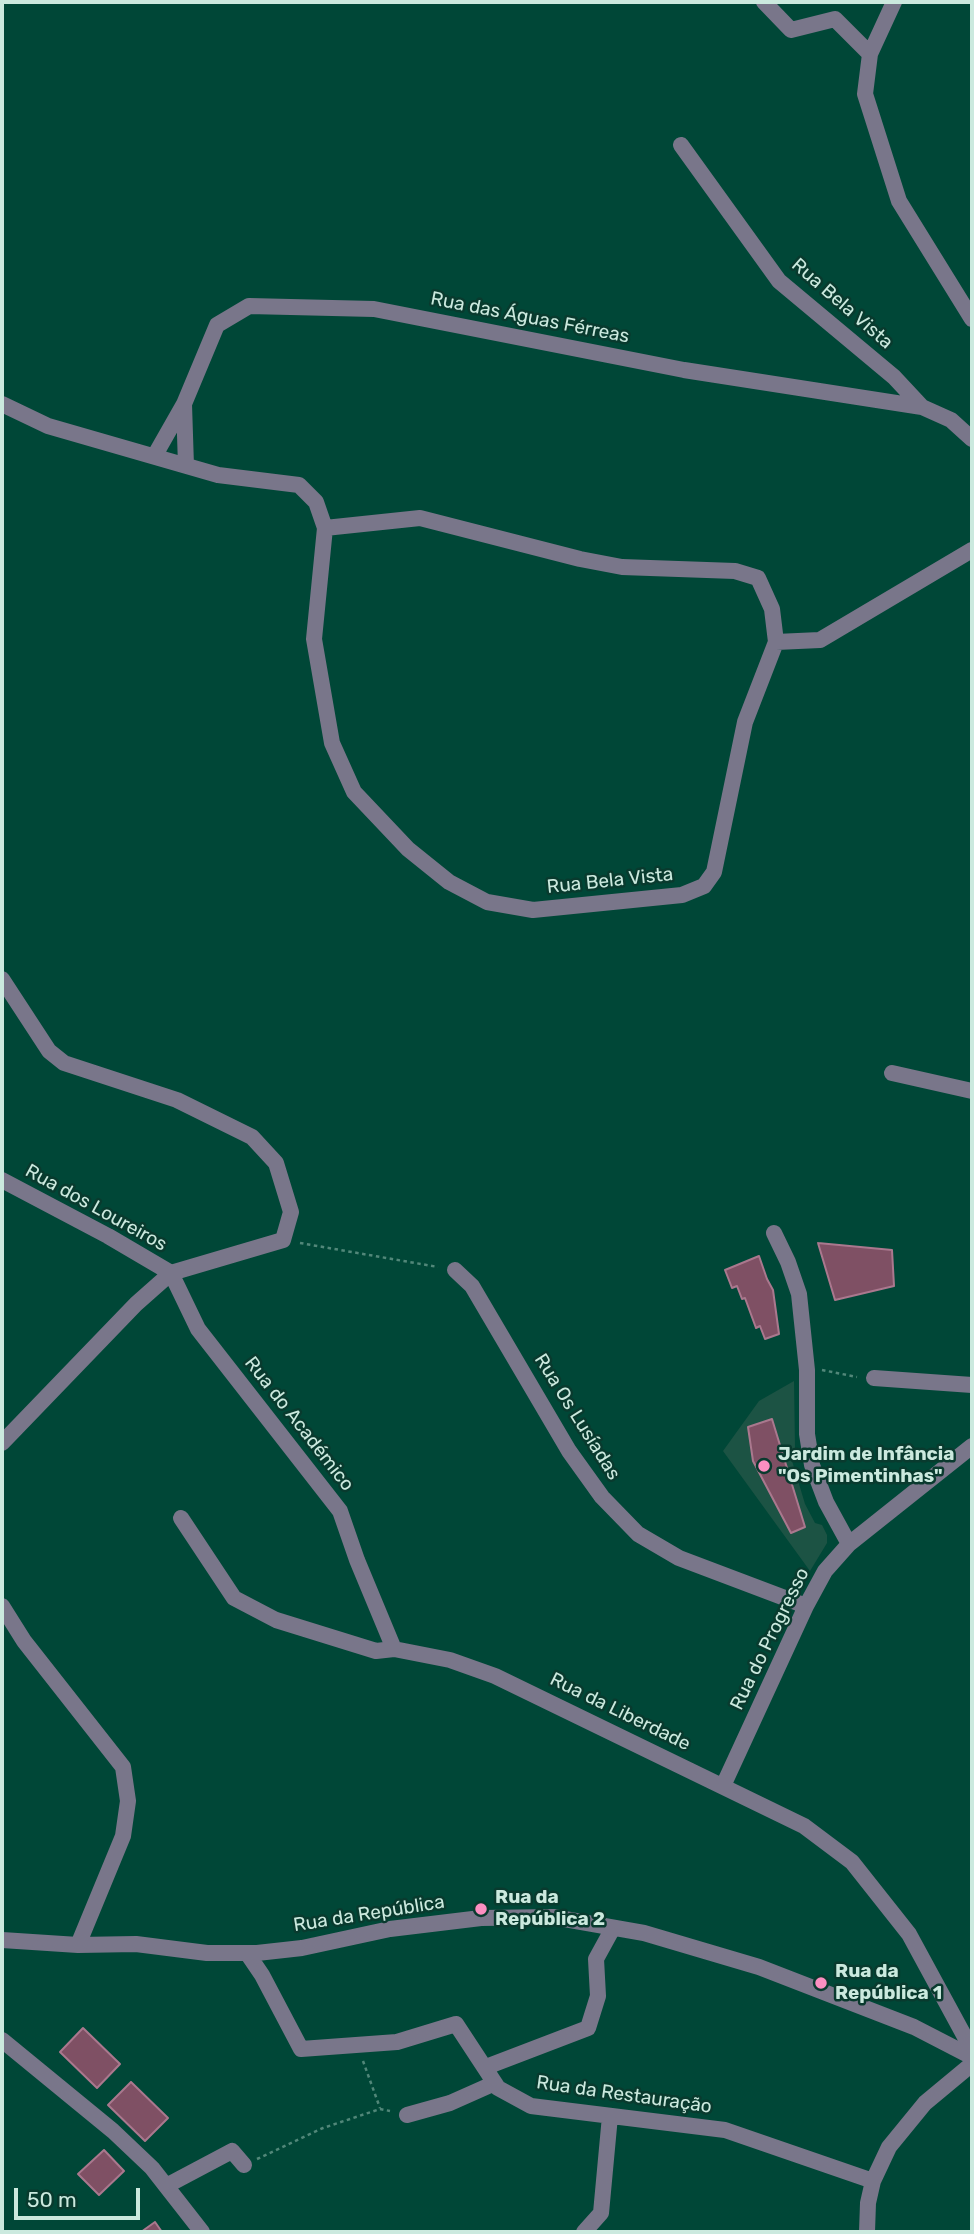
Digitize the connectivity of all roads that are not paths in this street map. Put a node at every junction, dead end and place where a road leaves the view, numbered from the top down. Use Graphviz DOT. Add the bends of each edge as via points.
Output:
graph roads {
  1 [pos="764,2"];
  2 [pos="894,2"];
  3 [pos="870,54"];
  4 [pos="681,145"];
  5 [pos="972,319"];
  6 [pos="2,404"];
  7 [pos="184,404"];
  8 [pos="922,407"];
  9 [pos="972,438"];
  10 [pos="155,456"];
  11 [pos="186,466"];
  12 [pos="325,528"];
  13 [pos="972,550"];
  14 [pos="776,642"];
  15 [pos="2,979"];
  16 [pos="892,1073"];
  17 [pos="972,1091"];
  18 [pos="2,1180"];
  19 [pos="774,1233"];
  20 [pos="455,1270"];
  21 [pos="171,1273"];
  22 [pos="874,1378"];
  23 [pos="972,1385"];
  24 [pos="2,1443"];
  25 [pos="972,1446"];
  26 [pos="181,1518"];
  27 [pos="849,1544"];
  28 [pos="2,1606"];
  29 [pos="806,1606"];
  30 [pos="394,1649"];
  31 [pos="723,1786"];
  32 [pos="613,1928"];
  33 [pos="2,1940"];
  34 [pos="78,1945"];
  35 [pos="247,1952"];
  36 [pos="2,2040"];
  37 [pos="972,2050"];
  38 [pos="972,2057"];
  39 [pos="972,2064"];
  40 [pos="486,2067"];
  41 [pos="495,2083"];
  42 [pos="407,2115"];
  43 [pos="610,2116"];
  44 [pos="244,2165"];
  45 [pos="873,2181"];
  46 [pos="166,2186"];
  47 [pos="202,2232"];
  48 [pos="584,2232"];
  49 [pos="867,2232"];
  1 -- 3 [label="street" via="791,30 835,19"];
  2 -- 3 [label="street"];
  3 -- 5 [label="street" via="865,93 899,201"];
  4 -- 8 [label="street, Rua Bela Vista" via="779,281 894,377"];
  6 -- 10 [label="street" via="48,426"];
  7 -- 8 [label="street, Rua das Águas Férreas" via="217,325 249,306 374,309 684,370"];
  7 -- 10 [label="street, Rua das Águas Férreas"];
  7 -- 11 [label="street, Rua das Águas Férreas"];
  8 -- 9 [label="street, Rua Bela Vista" via="950,420"];
  10 -- 11 [label="street"];
  11 -- 12 [label="street" via="218,475 299,485 316,502"];
  12 -- 14 [label="street" via="420,517 622,567 735,571 758,578 772,609"];
  12 -- 14 [label="street, Rua Bela Vista" via="314,639 332,743 354,792 408,849 449,882 487,902 533,910 682,895 704,886 713,872 745,722"];
  13 -- 14 [label="street" via="820,640"];
  15 -- 21 [label="street" via="49,1051 64,1063 177,1100 252,1137 276,1163 291,1213 284,1240"];
  16 -- 17 [label="street"];
  18 -- 21 [label="street, Rua dos Loureiros"];
  19 -- 27 [label="street" via="799,1294 812,1465"];
  20 -- 29 [label="street, Rua Os Lusíadas" via="472,1286 569,1451 602,1497 638,1534 678,1558"];
  21 -- 24 [label="street"];
  21 -- 30 [label="street, Rua do Académico" via="198,1329 340,1511"];
  22 -- 23 [label="street"];
  25 -- 27 [label="street, Rua do Progresso"];
  26 -- 30 [label="street, Rua da Liberdade" via="234,1598 276,1620 376,1651"];
  27 -- 29 [label="street, Rua do Progresso" via="825,1571"];
  28 -- 34 [label="street" via="123,1767 128,1801 123,1836"];
  29 -- 31 [label="street, Rua do Progresso"];
  30 -- 31 [label="street, Rua da Liberdade" via="450,1660 495,1676"];
  31 -- 37 [label="street, Rua da Liberdade" via="804,1826 852,1862 909,1934"];
  32 -- 35 [label="street, Rua da República" via="553,1917 481,1918 390,1929 302,1948"];
  32 -- 38 [label="street, Rua da República" via="759,1967 914,2027"];
  32 -- 40 [label="street" via="596,1959 598,1996 588,2028"];
  33 -- 34 [label="street, Rua da República"];
  34 -- 35 [label="street, Rua da República"];
  35 -- 40 [label="street, Rua da Restauração" via="301,2049 397,2042 456,2024"];
  36 -- 46 [label="street" via="113,2131"];
  39 -- 45 [label="street" via="925,2103 890,2147"];
  40 -- 41 [label="street, Rua da Restauração"];
  41 -- 42 [label="street"];
  41 -- 43 [label="street, Rua da Restauração" via="531,2106"];
  43 -- 45 [label="street, Rua da Restauração" via="725,2130"];
  43 -- 48 [label="street" via="601,2213"];
  44 -- 46 [label="street" via="232,2151"];
  45 -- 49 [label="street"];
  46 -- 47 [label="street"];
}
